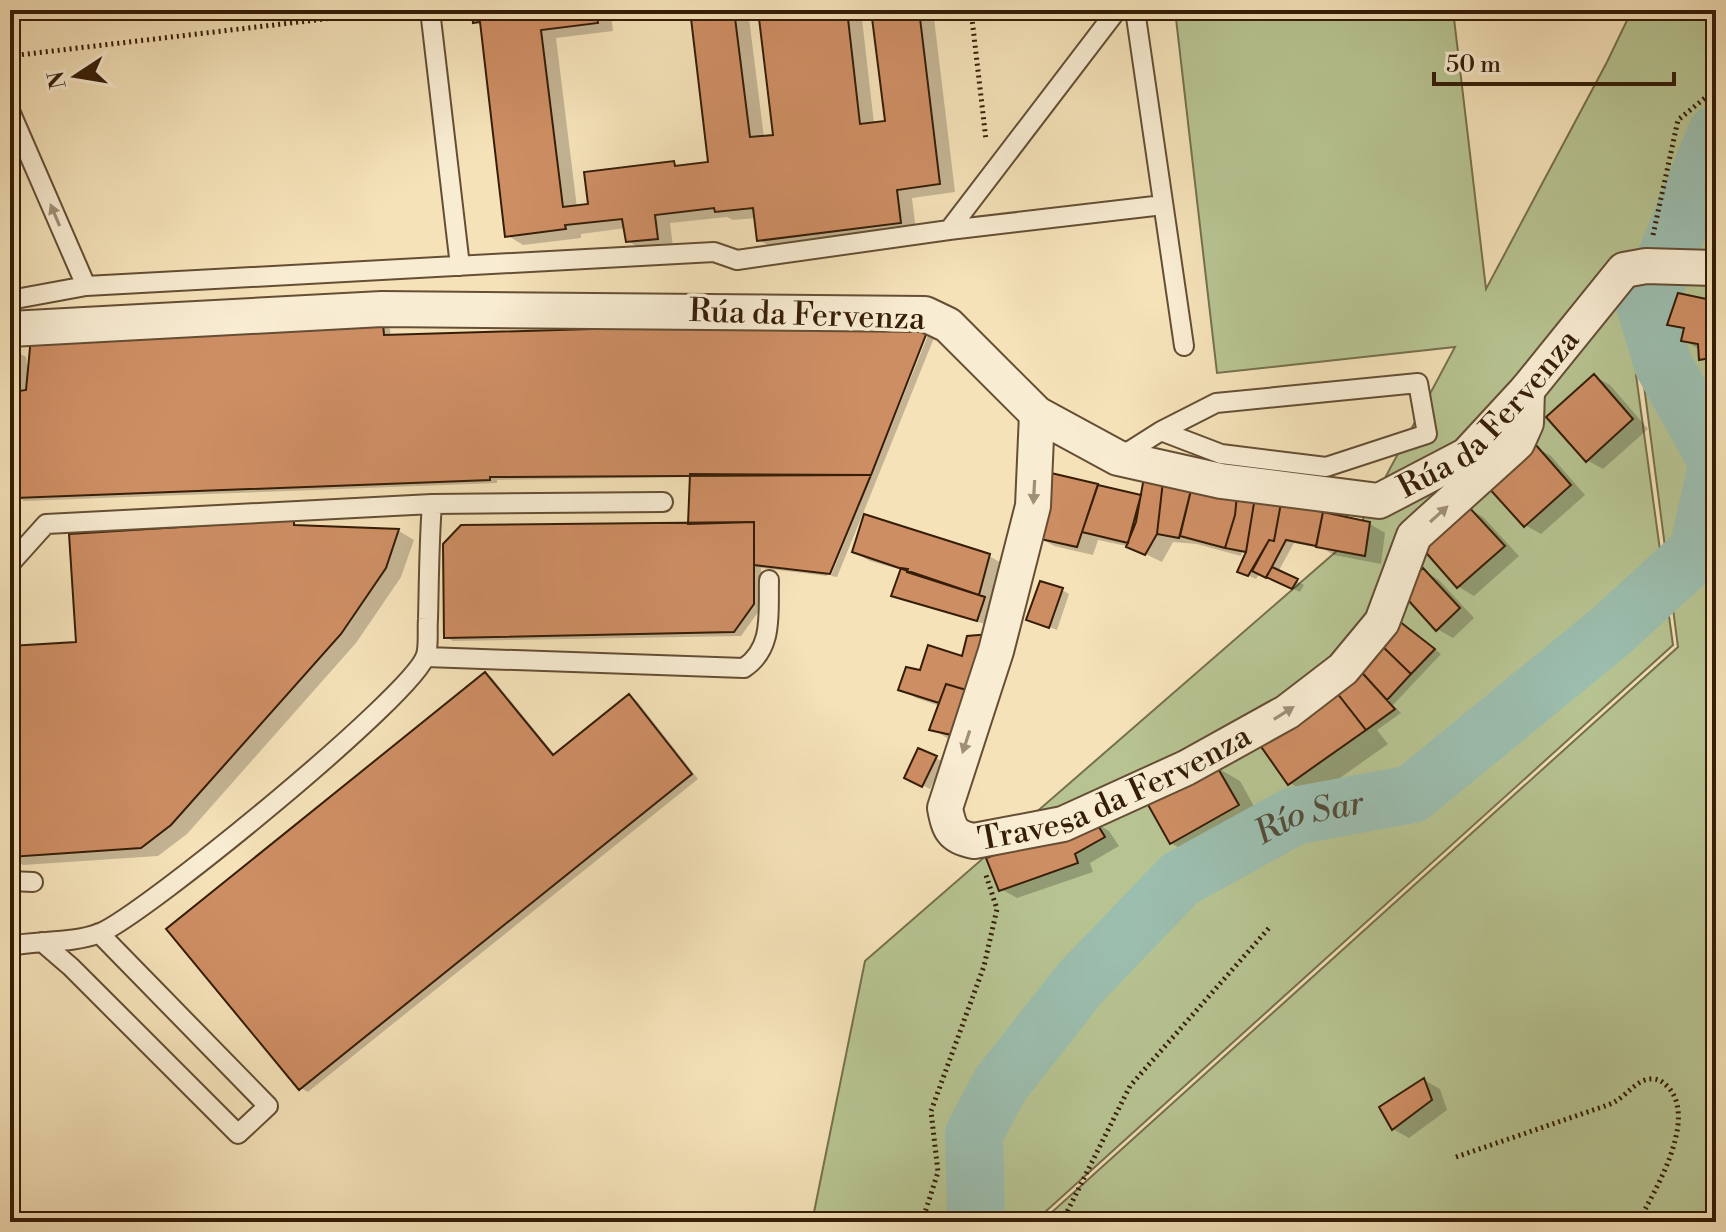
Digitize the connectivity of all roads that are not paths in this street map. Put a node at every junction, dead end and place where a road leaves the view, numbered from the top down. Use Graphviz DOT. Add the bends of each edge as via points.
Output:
graph roads {
  1 [pos="430,10"];
  2 [pos="1117,10"];
  3 [pos="1135,10"];
  4 [pos="10,111"];
  5 [pos="1163,205"];
  6 [pos="949,230"];
  7 [pos="460,266"];
  8 [pos="1705,266"];
  9 [pos="86,286"];
  10 [pos="11,304"];
  11 [pos="1184,346"];
  12 [pos="1527,390"];
  13 [pos="1037,414"];
  14 [pos="1161,431"];
  15 [pos="1118,458"];
  16 [pos="663,502"];
  17 [pos="432,504"];
  18 [pos="10,564"];
  19 [pos="769,580"];
  20 [pos="426,657"];
  21 [pos="10,881"];
  22 [pos="33,882"];
  23 [pos="99,933"];
  24 [pos="42,942"];
  25 [pos="10,946"];
  1 -- 7 [label="lane"];
  2 -- 6 [label="lane"];
  3 -- 5 [label="lane"];
  9 -- 4 [label="lane, one-way"];
  5 -- 6 [label="lane"];
  5 -- 11 [label="lane"];
  6 -- 7 [label="lane" via="737,260 714,252"];
  7 -- 9 [label="lane"];
  8 -- 12 [label="street, Rúa da Fervenza" via="1624,270"];
  9 -- 10 [label="lane"];
  10 -- 13 [label="street, Rúa da Fervenza" via="925,314 948,325"];
  13 -- 12 [label="street, Travesa da Fervenza, one-way" via="1033,506 996,651 945,808 959,838 974,841 1063,824 1173,774 1287,712 1343,669 1382,622 1414,536 1517,443 1526,423"];
  12 -- 15 [label="street, Rúa da Fervenza" via="1467,455 1379,501 1221,481"];
  13 -- 15 [label="street, Rúa da Fervenza"];
  14 -- 14 [label="lane" via="1216,403 1418,383 1427,434 1326,467 1221,454"];
  14 -- 15 [label="lane"];
  16 -- 17 [label="lane"];
  17 -- 18 [label="lane" via="46,524"];
  17 -- 20 [label="lane"];
  19 -- 20 [label="lane" via="764,648 744,668"];
  20 -- 23 [label="lane" via="406,686 359,731 205,858"];
  21 -- 22 [label="lane"];
  23 -- 24 [label="lane"];
  23 -- 24 [label="lane" via="268,1106 238,1134"];
  24 -- 25 [label="lane"];
}
